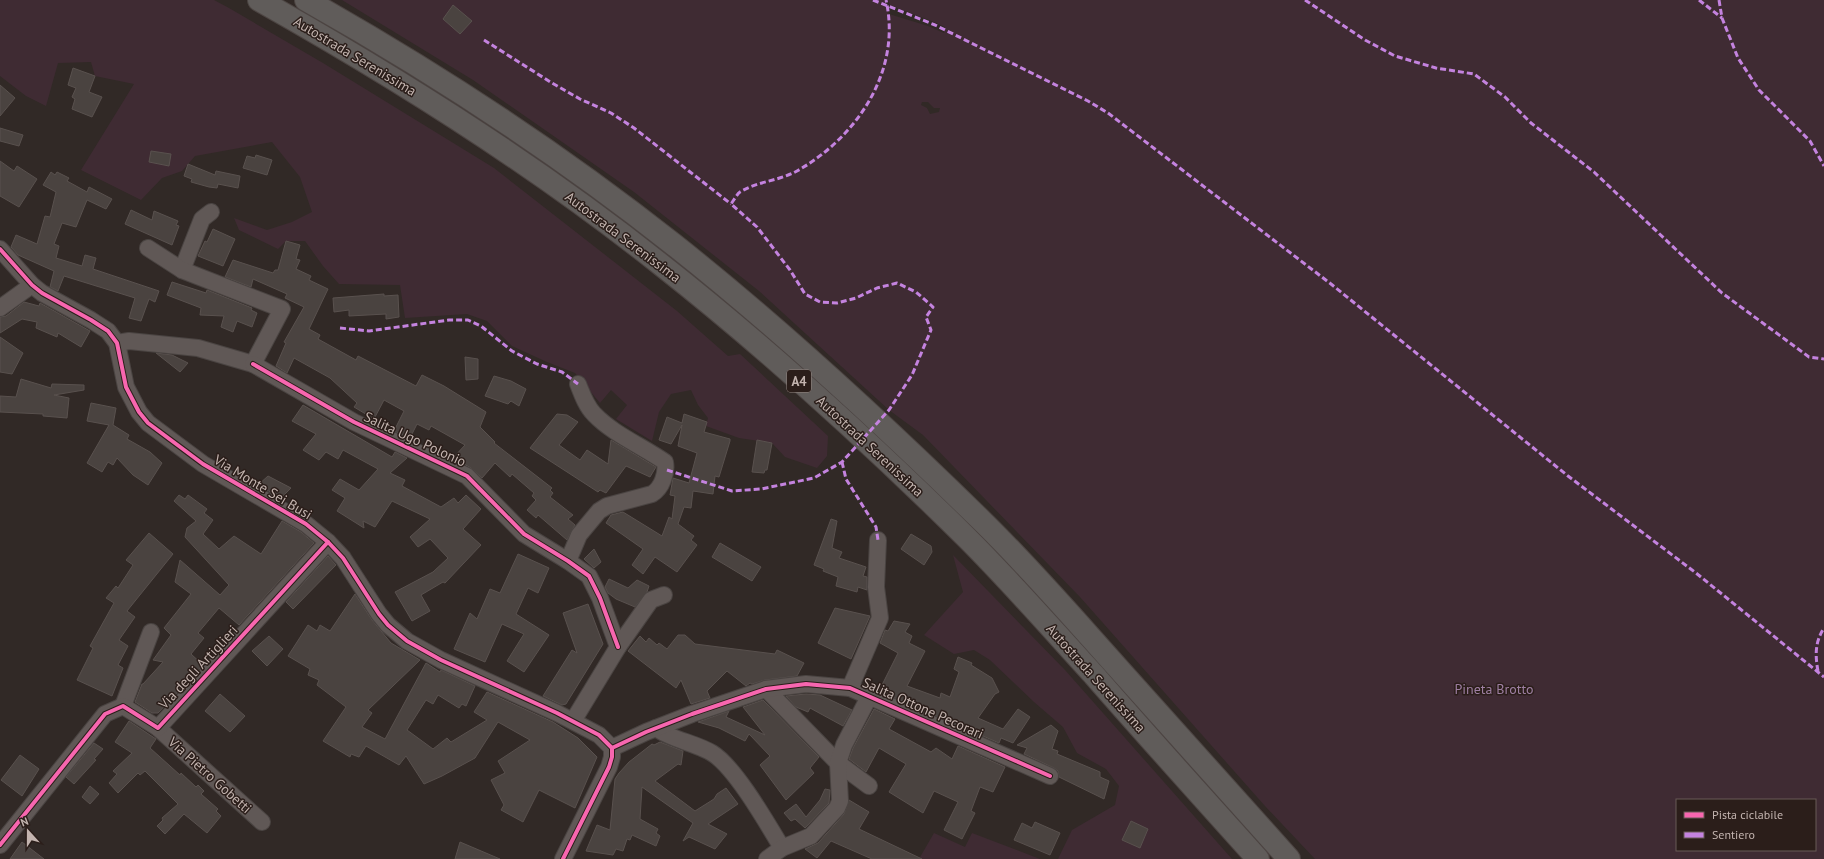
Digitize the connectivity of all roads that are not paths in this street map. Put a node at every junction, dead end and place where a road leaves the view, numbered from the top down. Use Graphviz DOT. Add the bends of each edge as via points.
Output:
graph roads {
  1 [pos="259,0"];
  2 [pos="306,0"];
  3 [pos="211,212"];
  4 [pos="148,248"];
  5 [pos="0,249"];
  6 [pos="182,270"];
  7 [pos="32,285"];
  8 [pos="0,308"];
  9 [pos="117,343"];
  10 [pos="253,364"];
  11 [pos="578,384"];
  12 [pos="878,540"];
  13 [pos="328,542"];
  14 [pos="568,561"];
  15 [pos="664,595"];
  16 [pos="151,632"];
  17 [pos="618,647"];
  18 [pos="850,688"];
  19 [pos="766,689"];
  20 [pos="870,695"];
  21 [pos="123,706"];
  22 [pos="573,721"];
  23 [pos="158,728"];
  24 [pos="651,730"];
  25 [pos="612,748"];
  26 [pos="838,763"];
  27 [pos="1050,776"];
  28 [pos="869,786"];
  29 [pos="262,822"];
  30 [pos="0,845"];
  31 [pos="782,848"];
  32 [pos="563,859"];
  33 [pos="767,859"];
  34 [pos="1258,859"];
  35 [pos="1289,859"];
  1 -- 34 [label="highway, Autostrada Serenissima / A4" via="408,87 498,146 660,263 738,327 886,460 970,540"];
  2 -- 35 [label="highway, Autostrada Serenissima / A4" via="428,73 544,149 674,245 752,310 837,385 985,524 1067,611"];
  3 -- 6 [label="street" via="202,219"];
  4 -- 6 [label="street"];
  5 -- 7 [label="street"];
  6 -- 10 [label="street" via="282,309"];
  7 -- 8 [label="street"];
  7 -- 9 [label="street" via="108,331"];
  9 -- 10 [label="street, Salita Ugo Polonio" via="129,341 198,348"];
  9 -- 13 [label="street, Via Monte Sei Busi" via="126,387 148,423 203,464 306,524"];
  10 -- 14 [label="street, Salita Ugo Polonio" via="354,422 468,476 524,534"];
  11 -- 14 [label="street" via="594,414 617,432 665,462 667,470 658,491 607,506 599,511 579,535"];
  12 -- 18 [label="street" via="876,587 880,618"];
  13 -- 22 [label="street, Via Monte Sei Busi" via="343,558 379,614 407,641 441,660"];
  13 -- 23 [label="street, Via degli Artiglieri"];
  14 -- 17 [label="street, Salita Ugo Polonio" via="589,576"];
  15 -- 17 [label="street" via="651,600"];
  16 -- 21 [label="street"];
  17 -- 22 [label="street"];
  18 -- 19 [label="street, Salita Ottone Pecorari" via="806,684"];
  18 -- 20 [label="street, Salita Ottone Pecorari"];
  19 -- 24 [label="street, Salita Ottone Pecorari"];
  19 -- 26 [label="street"];
  20 -- 26 [label="street" via="844,745"];
  20 -- 27 [label="street, Salita Ottone Pecorari"];
  21 -- 23 [label="street, Via degli Artiglieri"];
  21 -- 30 [label="street" via="105,714"];
  22 -- 25 [label="street, Via Monte Sei Busi" via="599,735"];
  23 -- 29 [label="street, Via Pietro Gobetti"];
  24 -- 25 [label="street, Salita Ottone Pecorari"];
  24 -- 31 [label="street" via="697,745 714,754 729,767"];
  25 -- 32 [label="street" via="609,767"];
  26 -- 28 [label="street"];
  26 -- 31 [label="street" via="840,801 837,808 811,836"];
  31 -- 33 [label="street"];
}
